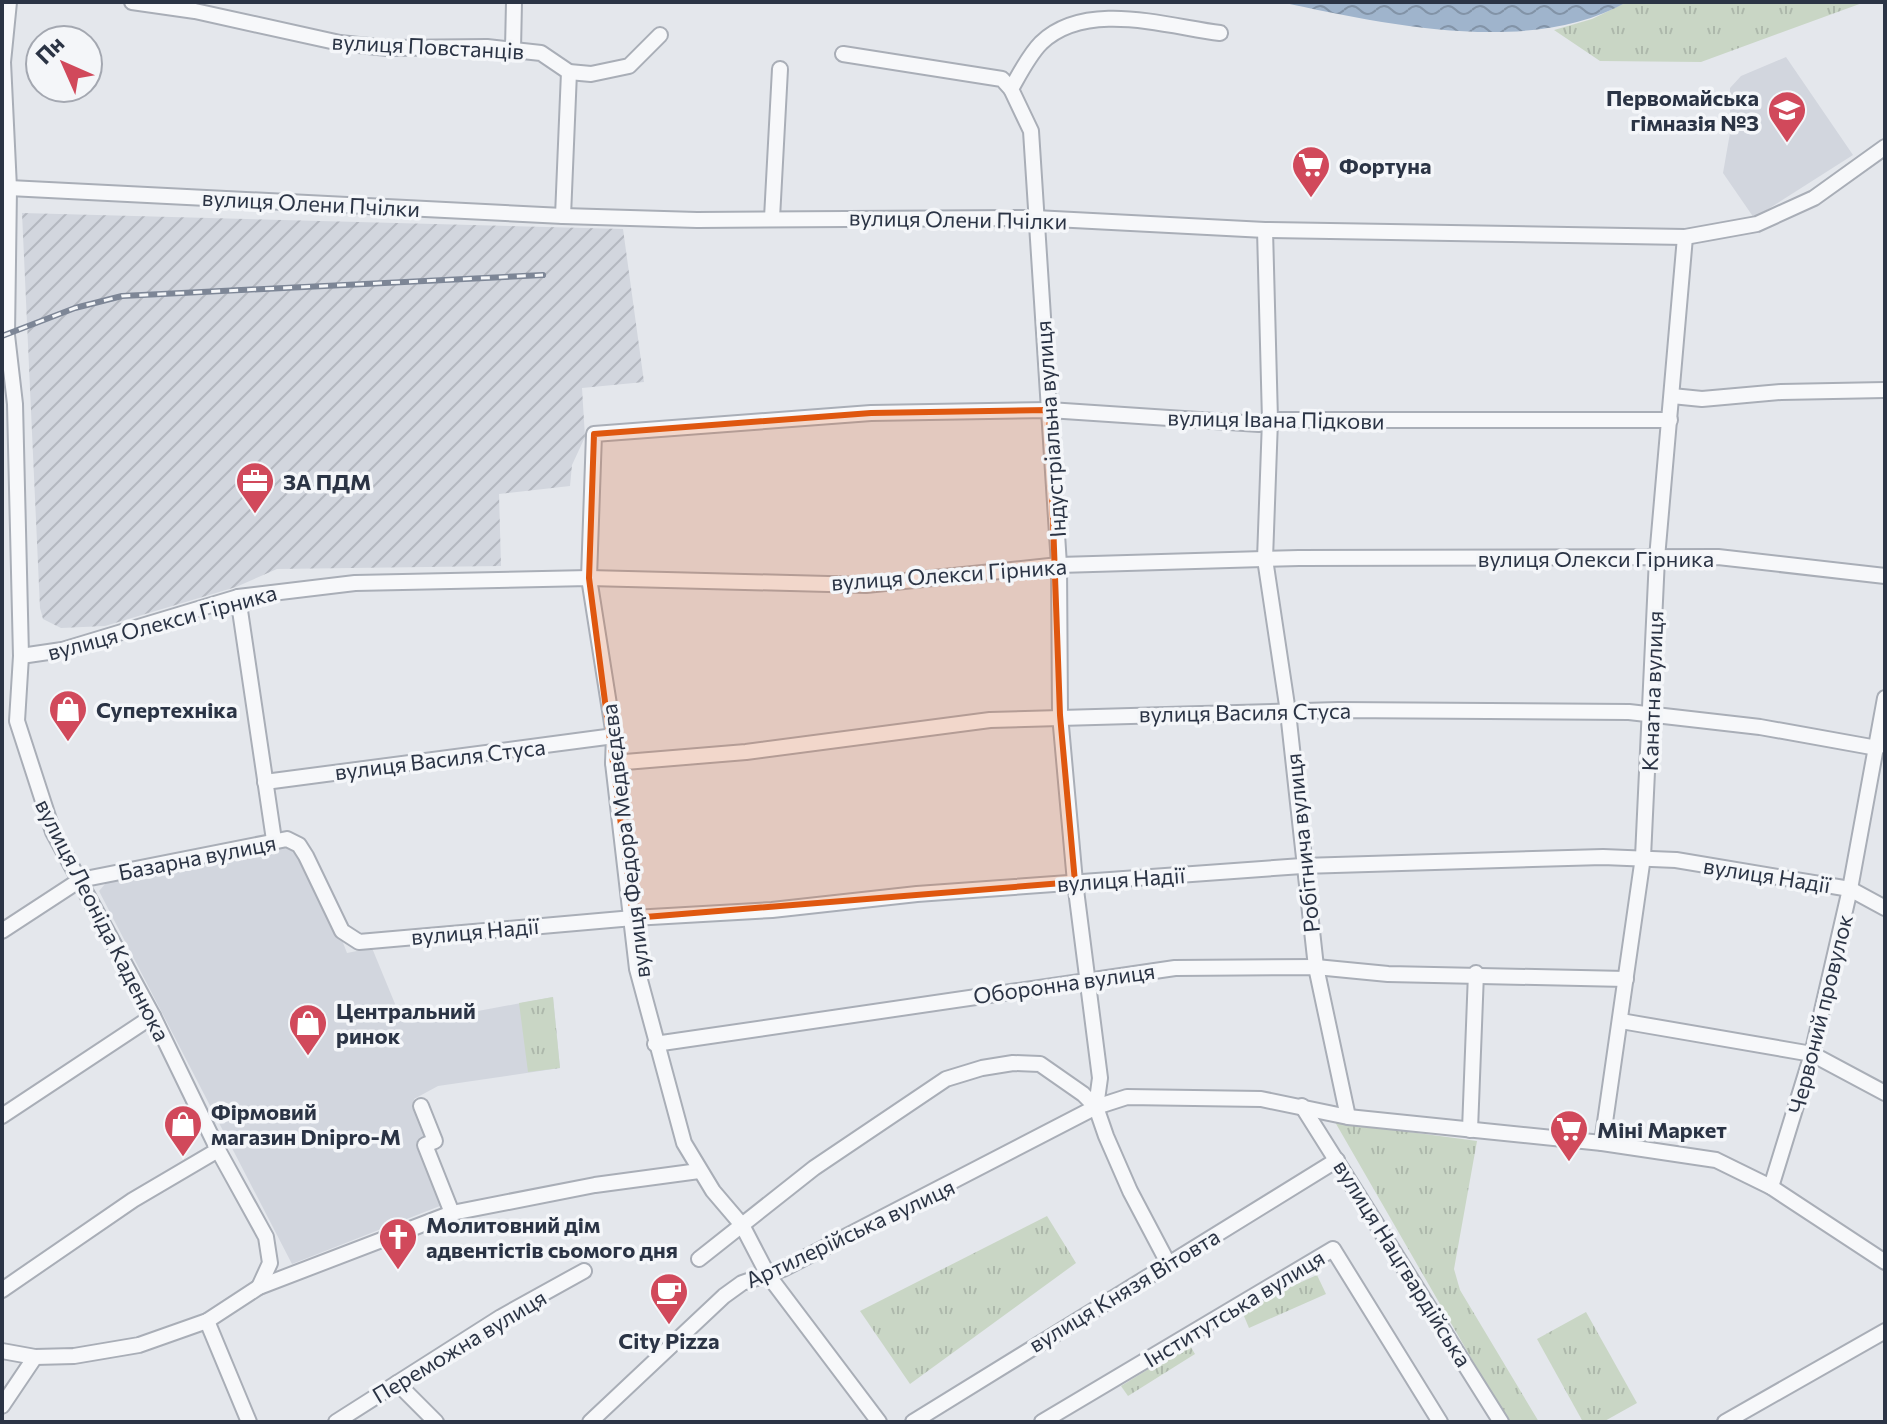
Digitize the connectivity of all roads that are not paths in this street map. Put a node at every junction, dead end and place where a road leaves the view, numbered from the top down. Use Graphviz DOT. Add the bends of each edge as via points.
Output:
graph roads {
  1 [pos="9,2"];
  2 [pos="132,2"];
  3 [pos="514,2"];
  4 [pos="1220,33"];
  5 [pos="660,35"];
  6 [pos="513,49"];
  7 [pos="843,54"];
  8 [pos="780,69"];
  9 [pos="569,72"];
  10 [pos="1011,89"];
  11 [pos="1885,147"];
  12 [pos="9,188"];
  13 [pos="563,216"];
  14 [pos="772,218"];
  15 [pos="1035,218"];
  16 [pos="1265,230"];
  17 [pos="1685,237"];
  18 [pos="1885,390"];
  19 [pos="1672,396"];
  20 [pos="1049,410"];
  21 [pos="1270,420"];
  22 [pos="1670,420"];
  23 [pos="594,434"];
  24 [pos="1657,558"];
  25 [pos="1265,559"];
  26 [pos="1059,565"];
  27 [pos="1885,576"];
  28 [pos="589,578"];
  29 [pos="238,597"];
  30 [pos="21,656"];
  31 [pos="1885,698"];
  32 [pos="1288,712"];
  33 [pos="1060,715"];
  34 [pos="1652,715"];
  35 [pos="17,721"];
  36 [pos="2,727"];
  37 [pos="614,736"];
  38 [pos="1877,748"];
  39 [pos="613,763"];
  40 [pos="265,782"];
  41 [pos="274,840"];
  42 [pos="1643,857"];
  43 [pos="1302,866"];
  44 [pos="80,880"];
  45 [pos="1075,882"];
  46 [pos="1850,889"];
  47 [pos="1885,908"];
  48 [pos="633,918"];
  49 [pos="2,931"];
  50 [pos="352,940"];
  51 [pos="1316,967"];
  52 [pos="1476,973"];
  53 [pos="1089,979"];
  54 [pos="1626,979"];
  55 [pos="153,1016"];
  56 [pos="1621,1021"];
  57 [pos="655,1044"];
  58 [pos="1812,1054"];
  59 [pos="1885,1093"];
  60 [pos="421,1106"];
  61 [pos="1302,1106"];
  62 [pos="1096,1107"];
  63 [pos="2,1116"];
  64 [pos="1348,1117"];
  65 [pos="1470,1130"];
  66 [pos="1602,1143"];
  67 [pos="218,1150"];
  68 [pos="1337,1160"];
  69 [pos="699,1171"];
  70 [pos="1771,1187"];
  71 [pos="452,1213"];
  72 [pos="742,1225"];
  73 [pos="699,1259"];
  74 [pos="1885,1262"];
  75 [pos="1168,1263"];
  76 [pos="584,1271"];
  77 [pos="768,1275"];
  78 [pos="259,1287"];
  79 [pos="2,1290"];
  80 [pos="207,1321"];
  81 [pos="1885,1331"];
  82 [pos="2,1351"];
  83 [pos="35,1357"];
  84 [pos="397,1383"];
  85 [pos="2,1406"];
  86 [pos="919,1420"];
  87 [pos="249,1422"];
  88 [pos="336,1422"];
  89 [pos="436,1422"];
  90 [pos="590,1422"];
  91 [pos="879,1422"];
  92 [pos="1042,1422"];
  93 [pos="1440,1422"];
  94 [pos="1501,1422"];
  95 [pos="1725,1422"];
  1 -- 12 [label="street, вулиця Леоніда Каденюка" via="3,62"];
  2 -- 6 [label="street, вулиця Повстанців" via="340,43"];
  3 -- 6 [label="street"];
  4 -- 10 [label="street" via="1105,18 1080,20 1041,43"];
  5 -- 9 [label="street" via="622,69"];
  6 -- 9 [label="street, вулиця Повстанців" via="541,53"];
  7 -- 10 [label="street" via="1002,79"];
  8 -- 14 [label="street"];
  9 -- 13 [label="street"];
  10 -- 15 [label="street, Індустріальна вулиця" via="1031,131"];
  11 -- 17 [label="street, вулиця Олени Пчілки" via="1814,198 1771,218"];
  12 -- 13 [label="street, вулиця Олени Пчілки"];
  12 -- 30 [label="street, вулиця Леоніда Каденюка" via="7,335 15,404"];
  13 -- 14 [label="street, вулиця Олени Пчілки"];
  14 -- 15 [label="street, вулиця Олени Пчілки"];
  15 -- 16 [label="street, вулиця Олени Пчілки"];
  15 -- 20 [label="street, Індустріальна вулиця"];
  16 -- 17 [label="street, вулиця Олени Пчілки"];
  16 -- 21 [label="street, Робітнича вулиця"];
  17 -- 19 [label="street, Канатна вулиця"];
  18 -- 19 [label="street"];
  19 -- 22 [label="street, Канатна вулиця"];
  20 -- 21 [label="street, вулиця Івана Підкови" via="1259,424"];
  20 -- 23 [label="street, вулиця Івана Підкови" via="871,413"];
  20 -- 26 [label="street, Індустріальна вулиця"];
  21 -- 22 [label="street, вулиця Івана Підкови"];
  21 -- 25 [label="street, Робітнича вулиця"];
  22 -- 24 [label="street, Канатна вулиця"];
  23 -- 28 [label="street, вулиця Федора Медвєдєва"];
  24 -- 25 [label="street, вулиця Олекси Гірника"];
  24 -- 27 [label="street, вулиця Олекси Гірника" via="1718,557"];
  24 -- 34 [label="street, Канатна вулиця"];
  25 -- 26 [label="street, вулиця Олекси Гірника"];
  25 -- 32 [label="street, Робітнича вулиця"];
  26 -- 28 [label="street, вулиця Олекси Гірника" via="866,585"];
  26 -- 33 [label="street, Індустріальна вулиця"];
  28 -- 29 [label="street, вулиця Олекси Гірника" via="355,583"];
  28 -- 37 [label="street, вулиця Федора Медвєдєва"];
  29 -- 30 [label="street, вулиця Олекси Гірника" via="62,650"];
  29 -- 40 [label="street"];
  30 -- 35 [label="street, вулиця Леоніда Каденюка"];
  31 -- 38 [label="street, Червоний провулок"];
  32 -- 33 [label="street, вулиця Василя Стуса"];
  32 -- 34 [label="street, вулиця Василя Стуса"];
  32 -- 43 [label="street, Робітнича вулиця"];
  33 -- 39 [label="street, вулиця Василя Стуса"];
  33 -- 45 [label="street, Індустріальна вулиця"];
  34 -- 38 [label="street, вулиця Василя Стуса"];
  34 -- 42 [label="street, Канатна вулиця"];
  35 -- 36 [label="street"];
  35 -- 44 [label="street, вулиця Леоніда Каденюка" via="53,832"];
  37 -- 39 [label="street, вулиця Федора Медвєдєва"];
  37 -- 40 [label="street, вулиця Василя Стуса"];
  38 -- 46 [label="street, Червоний провулок"];
  39 -- 48 [label="street, вулиця Федора Медвєдєва"];
  40 -- 41 [label="street"];
  41 -- 44 [label="street, Базарна вулиця"];
  41 -- 50 [label="street, Базарна вулиця" via="299,845 336,922"];
  42 -- 43 [label="street, вулиця Надії"];
  42 -- 46 [label="street, вулиця Надії"];
  42 -- 54 [label="street, Канатна вулиця"];
  43 -- 45 [label="street, вулиця Надії"];
  43 -- 51 [label="street, Робітнича вулиця"];
  44 -- 49 [label="street"];
  44 -- 55 [label="street, вулиця Леоніда Каденюка"];
  45 -- 48 [label="street, вулиця Надії"];
  45 -- 53 [label="street, Індустріальна вулиця"];
  46 -- 47 [label="street, вулиця Надії"];
  46 -- 58 [label="street, Червоний провулок"];
  48 -- 50 [label="street, вулиця Надії"];
  48 -- 57 [label="street, вулиця Федора Медвєдєва" via="637,969"];
  51 -- 52 [label="street, Оборонна вулиця" via="1388,974"];
  51 -- 53 [label="street, Оборонна вулиця" via="1175,968"];
  51 -- 64 [label="street, Робітнича вулиця"];
  52 -- 54 [label="street, Оборонна вулиця"];
  52 -- 65 [label="street"];
  53 -- 57 [label="street, Оборонна вулиця"];
  53 -- 62 [label="street, Індустріальна вулиця" via="1100,1078"];
  54 -- 56 [label="street, Канатна вулиця"];
  55 -- 63 [label="street"];
  55 -- 67 [label="street, вулиця Леоніда Каденюка"];
  56 -- 58 [label="street"];
  56 -- 66 [label="street, Канатна вулиця"];
  57 -- 69 [label="street, вулиця Федора Медвєдєва" via="684,1143"];
  58 -- 59 [label="street"];
  58 -- 70 [label="street, Червоний провулок"];
  60 -- 71 [label="street" via="435,1141 425,1145"];
  61 -- 62 [label="street, Артилерійська вулиця" via="1261,1099 1127,1097"];
  61 -- 64 [label="street, Артилерійська вулиця"];
  61 -- 68 [label="street, вулиця Нацгвардійська"];
  62 -- 72 [label="street" via="1040,1064 997,1066 946,1079"];
  62 -- 75 [label="street" via="1130,1191"];
  62 -- 77 [label="street, Артилерійська вулиця"];
  64 -- 65 [label="street, Артилерійська вулиця"];
  65 -- 66 [label="street, Артилерійська вулиця"];
  66 -- 70 [label="street, Артилерійська вулиця" via="1716,1160"];
  67 -- 78 [label="street, вулиця Леоніда Каденюка" via="270,1246 270,1263"];
  67 -- 79 [label="street" via="133,1200"];
  68 -- 75 [label="street, вулиця Князя Вітовта"];
  68 -- 94 [label="street, вулиця Нацгвардійська"];
  69 -- 71 [label="street"];
  69 -- 72 [label="street, вулиця Федора Медвєдєва"];
  70 -- 74 [label="street, Артилерійська вулиця"];
  71 -- 78 [label="street"];
  72 -- 73 [label="street"];
  72 -- 77 [label="street, вулиця Федора Медвєдєва"];
  75 -- 86 [label="street, вулиця Князя Вітовта"];
  76 -- 84 [label="street, Переможна вулиця"];
  77 -- 90 [label="street, Артилерійська вулиця" via="724,1296"];
  77 -- 91 [label="street, вулиця Федора Медвєдєва"];
  78 -- 80 [label="street"];
  80 -- 83 [label="street" via="139,1345"];
  80 -- 87 [label="street"];
  81 -- 95 [label="street"];
  82 -- 83 [label="street"];
  83 -- 85 [label="street"];
  84 -- 88 [label="street, Переможна вулиця"];
  84 -- 89 [label="street"];
  92 -- 93 [label="street, Інститутська вулиця" via="1333,1249"];
}
